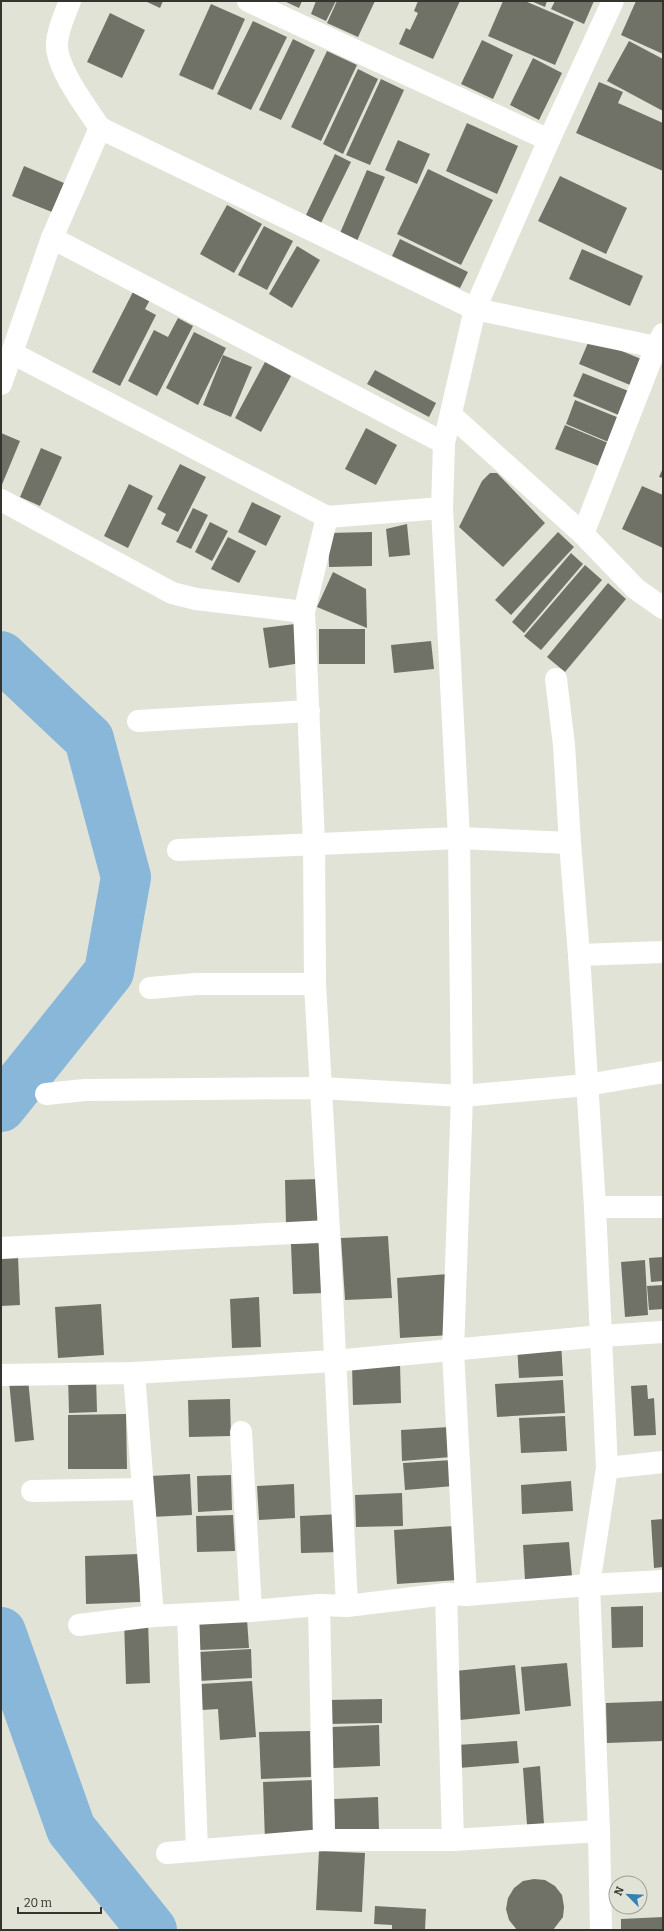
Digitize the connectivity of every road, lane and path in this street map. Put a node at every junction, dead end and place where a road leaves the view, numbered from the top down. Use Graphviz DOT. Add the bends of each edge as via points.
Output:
graph roads {
  1 [pos="70,1"];
  2 [pos="248,1"];
  3 [pos="613,1"];
  4 [pos="100,128"];
  5 [pos="549,140"];
  6 [pos="52,238"];
  7 [pos="475,309"];
  8 [pos="660,341"];
  9 [pos="12,353"];
  10 [pos="1,384"];
  11 [pos="452,415"];
  12 [pos="444,443"];
  13 [pos="1,500"];
  14 [pos="442,508"];
  15 [pos="327,517"];
  16 [pos="583,534"];
  17 [pos="663,608"];
  18 [pos="304,612"];
  19 [pos="556,679"];
  20 [pos="308,711"];
  21 [pos="138,721"];
  22 [pos="459,838"];
  23 [pos="314,843"];
  24 [pos="570,843"];
  25 [pos="178,850"];
  26 [pos="663,952"];
  27 [pos="579,955"];
  28 [pos="315,984"];
  29 [pos="150,988"];
  30 [pos="663,1072"];
  31 [pos="586,1085"];
  32 [pos="321,1088"];
  33 [pos="46,1094"];
  34 [pos="462,1096"];
  35 [pos="595,1207"];
  36 [pos="663,1207"];
  37 [pos="329,1231"];
  38 [pos="1,1248"];
  39 [pos="663,1332"];
  40 [pos="602,1336"];
  41 [pos="453,1351"];
  42 [pos="334,1361"];
  43 [pos="134,1373"];
  44 [pos="1,1375"];
  45 [pos="241,1432"];
  46 [pos="663,1462"];
  47 [pos="607,1468"];
  48 [pos="142,1489"];
  49 [pos="32,1491"];
  50 [pos="663,1581"];
  51 [pos="589,1585"];
  52 [pos="456,1594"];
  53 [pos="318,1605"];
  54 [pos="347,1606"];
  55 [pos="251,1611"];
  56 [pos="188,1615"];
  57 [pos="153,1616"];
  58 [pos="79,1624"];
  59 [pos="599,1831"];
  60 [pos="324,1840"];
  61 [pos="453,1840"];
  62 [pos="197,1849"];
  63 [pos="167,1853"];
  64 [pos="602,1930"];
  1 -- 4 [label="street" via="60,30 58,55 72,86"];
  2 -- 5 [label="street"];
  3 -- 5 [label="street"];
  4 -- 6 [label="street"];
  4 -- 7 [label="street"];
  5 -- 7 [label="street"];
  6 -- 9 [label="street"];
  6 -- 12 [label="street"];
  7 -- 8 [label="street"];
  7 -- 11 [label="street"];
  8 -- 16 [label="street"];
  9 -- 10 [label="street"];
  9 -- 15 [label="street"];
  11 -- 12 [label="street"];
  11 -- 16 [label="street"];
  12 -- 14 [label="street"];
  13 -- 18 [label="street" via="172,593"];
  14 -- 15 [label="street"];
  14 -- 22 [label="street"];
  15 -- 18 [label="street"];
  16 -- 17 [label="street" via="636,589"];
  18 -- 20 [label="street"];
  19 -- 24 [label="street" via="564,745"];
  20 -- 21 [label="street"];
  20 -- 23 [label="street"];
  22 -- 23 [label="street"];
  22 -- 24 [label="street"];
  22 -- 34 [label="street"];
  23 -- 25 [label="street"];
  23 -- 28 [label="street"];
  24 -- 27 [label="street"];
  26 -- 27 [label="street"];
  27 -- 31 [label="street"];
  28 -- 29 [label="street" via="196,984"];
  28 -- 32 [label="street"];
  30 -- 31 [label="street"];
  31 -- 34 [label="street"];
  31 -- 35 [label="street"];
  32 -- 33 [label="street" via="85,1090"];
  32 -- 34 [label="street"];
  32 -- 37 [label="street"];
  34 -- 41 [label="street"];
  35 -- 36 [label="street"];
  35 -- 40 [label="street"];
  37 -- 38 [label="street"];
  37 -- 42 [label="street"];
  39 -- 40 [label="street"];
  40 -- 41 [label="street"];
  40 -- 47 [label="street"];
  41 -- 42 [label="street"];
  41 -- 52 [label="street"];
  42 -- 43 [label="street"];
  42 -- 54 [label="street"];
  43 -- 44 [label="street"];
  43 -- 48 [label="street"];
  45 -- 55 [label="street"];
  46 -- 47 [label="street"];
  47 -- 51 [label="street"];
  48 -- 49 [label="street"];
  48 -- 57 [label="street"];
  50 -- 51 [label="street"];
  51 -- 52 [label="street"];
  51 -- 59 [label="street"];
  52 -- 54 [label="street"];
  52 -- 61 [label="street"];
  53 -- 54 [label="street"];
  53 -- 55 [label="street"];
  53 -- 60 [label="street"];
  55 -- 56 [label="street"];
  56 -- 57 [label="street"];
  56 -- 62 [label="street"];
  57 -- 58 [label="street"];
  59 -- 61 [label="street"];
  59 -- 64 [label="street"];
  60 -- 61 [label="street"];
  60 -- 62 [label="street"];
  62 -- 63 [label="street"];
}
